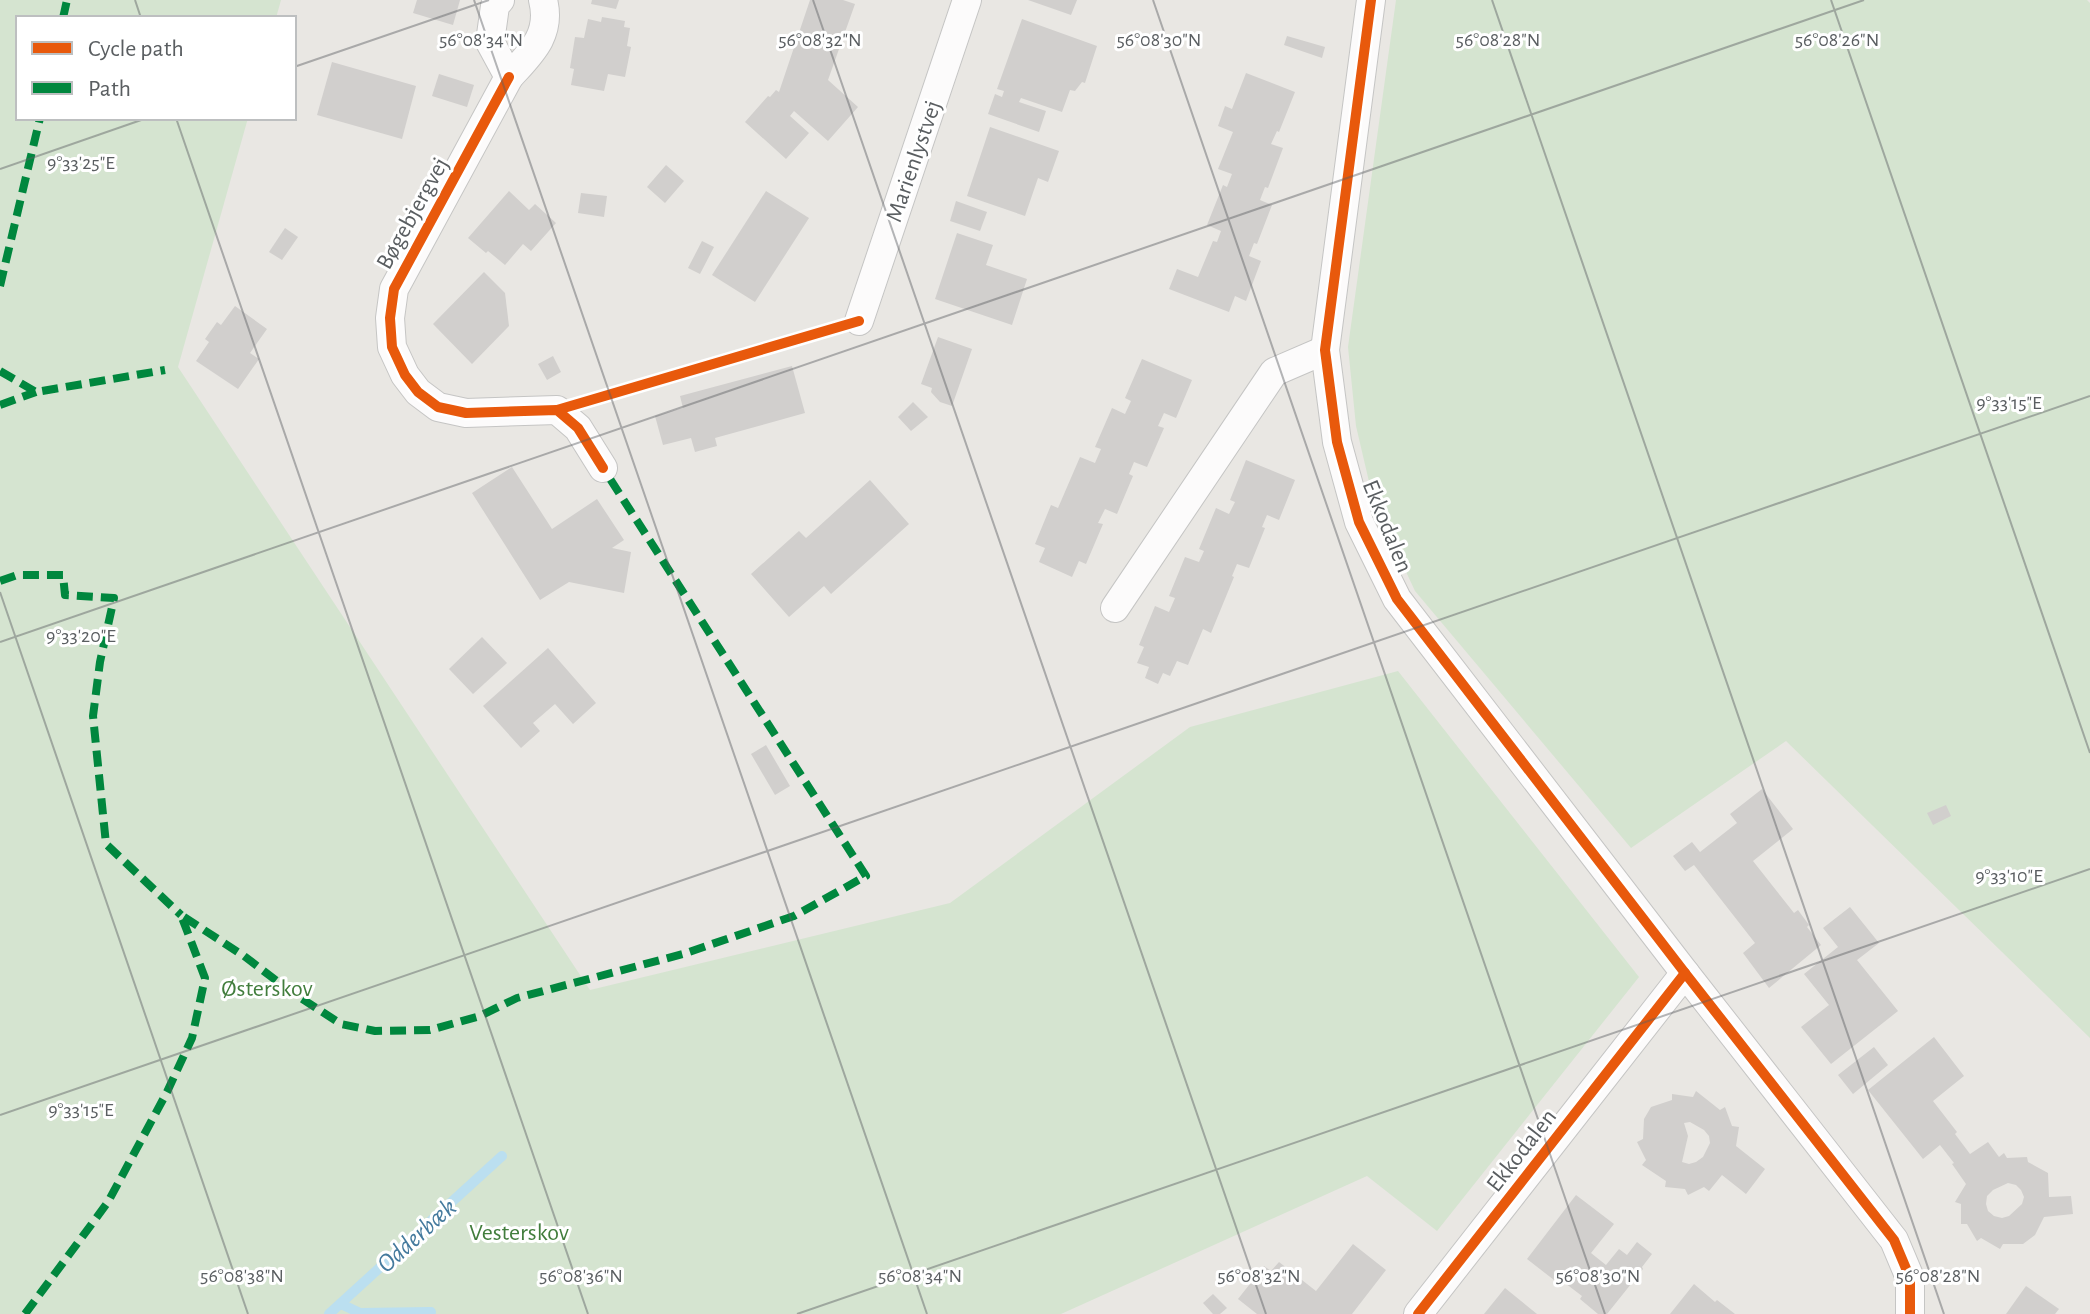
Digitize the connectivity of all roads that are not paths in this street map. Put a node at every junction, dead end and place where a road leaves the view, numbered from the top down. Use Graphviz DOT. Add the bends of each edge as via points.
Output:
graph roads {
  1 [pos="500,0"];
  2 [pos="543,0"];
  3 [pos="967,0"];
  4 [pos="1371,0"];
  5 [pos="509,77"];
  6 [pos="859,321"];
  7 [pos="1325,350"];
  8 [pos="603,468"];
  9 [pos="1115,608"];
  10 [pos="1685,973"];
  11 [pos="1418,1314"];
  12 [pos="1910,1314"];
  1 -- 5 [label="street" via="490,42"];
  2 -- 5 [label="street, Bøgebjergvej" via="539,44"];
  3 -- 6 [label="street, Marienlystvej"];
  4 -- 7 [label="street, Ekkodalen"];
  5 -- 8 [label="street, Bøgebjergvej" via="394,289 392,347 418,392 438,407 466,413 557,410 578,428"];
  7 -- 9 [label="street" via="1274,372"];
  7 -- 10 [label="street, Ekkodalen" via="1337,442 1359,522 1397,599"];
  10 -- 11 [label="street, Ekkodalen"];
  10 -- 12 [label="street, Ekkodalen" via="1894,1240 1910,1278"];
}
